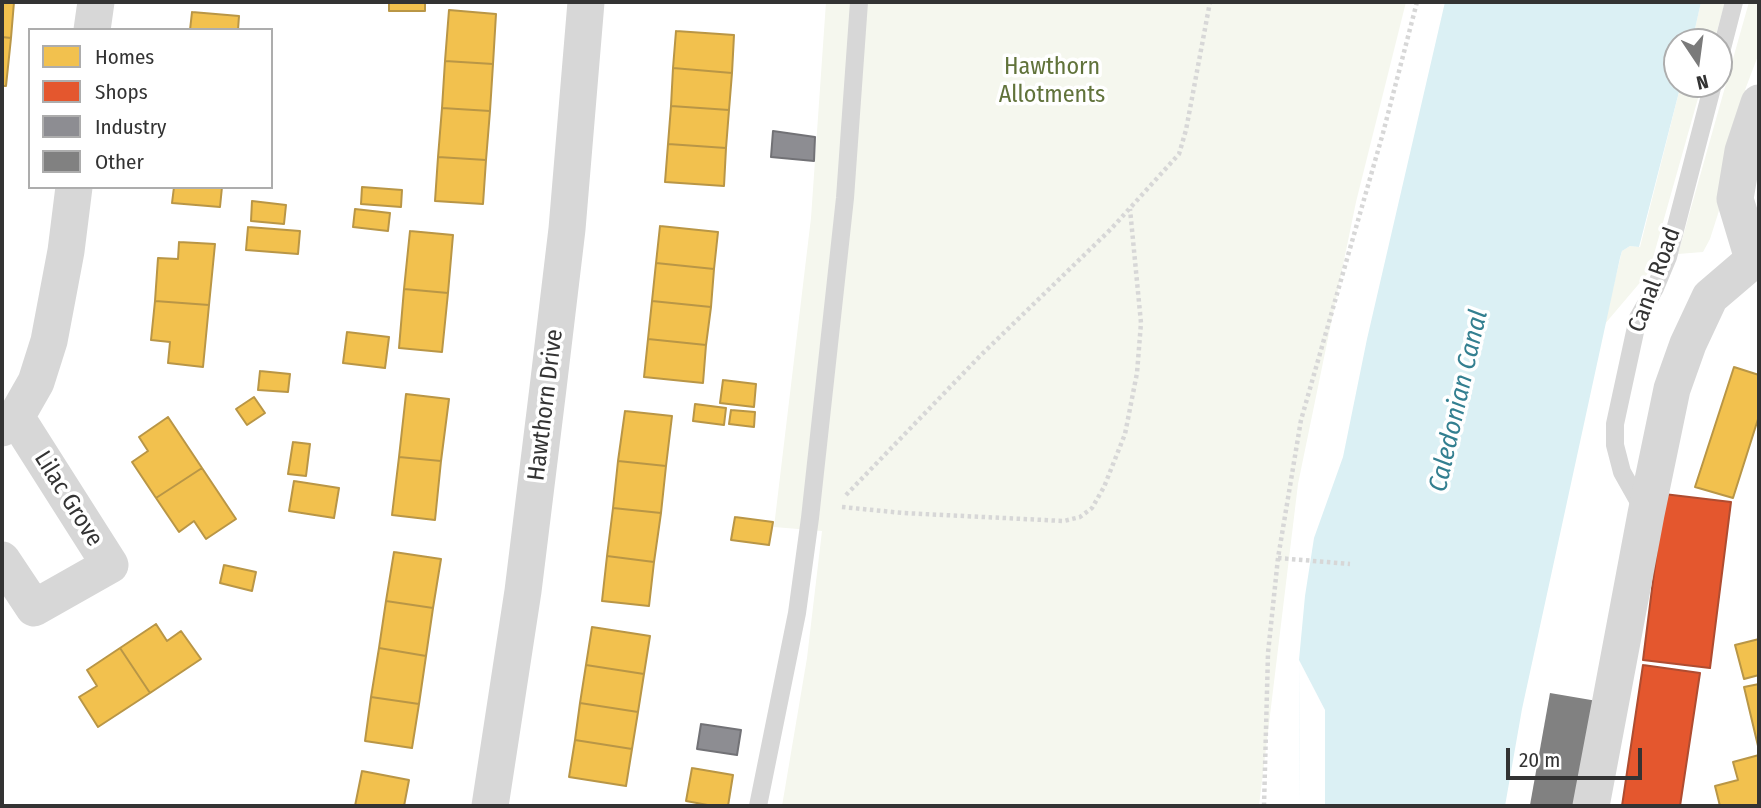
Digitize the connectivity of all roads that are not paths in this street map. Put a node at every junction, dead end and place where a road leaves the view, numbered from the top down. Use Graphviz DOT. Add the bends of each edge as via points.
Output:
graph roads {
  1 [pos="96,2"];
  2 [pos="586,2"];
  3 [pos="859,2"];
  4 [pos="1734,2"];
  5 [pos="92,28"];
  6 [pos="1727,28"];
  7 [pos="1709,98"];
  8 [pos="1759,103"];
  9 [pos="74,189"];
  10 [pos="1756,257"];
  11 [pos="9,423"];
  12 [pos="1646,514"];
  13 [pos="2,560"];
  14 [pos="489,806"];
  15 [pos="758,806"];
  16 [pos="1591,806"];
  1 -- 5 [label="street"];
  2 -- 14 [label="street, Hawthorn Drive" via="547,402"];
  3 -- 15 [label="lane" via="845,198 810,518 797,613"];
  4 -- 6 [label="lane"];
  7 -- 12 [label="lane, Canal Road" via="1668,257 1638,318 1615,424 1622,472"];
  8 -- 10 [label="street" via="1743,152 1735,199"];
  9 -- 11 [label="street, Lilac Grove" via="49,341 36,382"];
  10 -- 12 [label="street" via="1710,297 1688,344 1672,389"];
  11 -- 13 [label="street, Lilac Grove" via="110,565 34,608"];
  12 -- 16 [label="street"];
}
